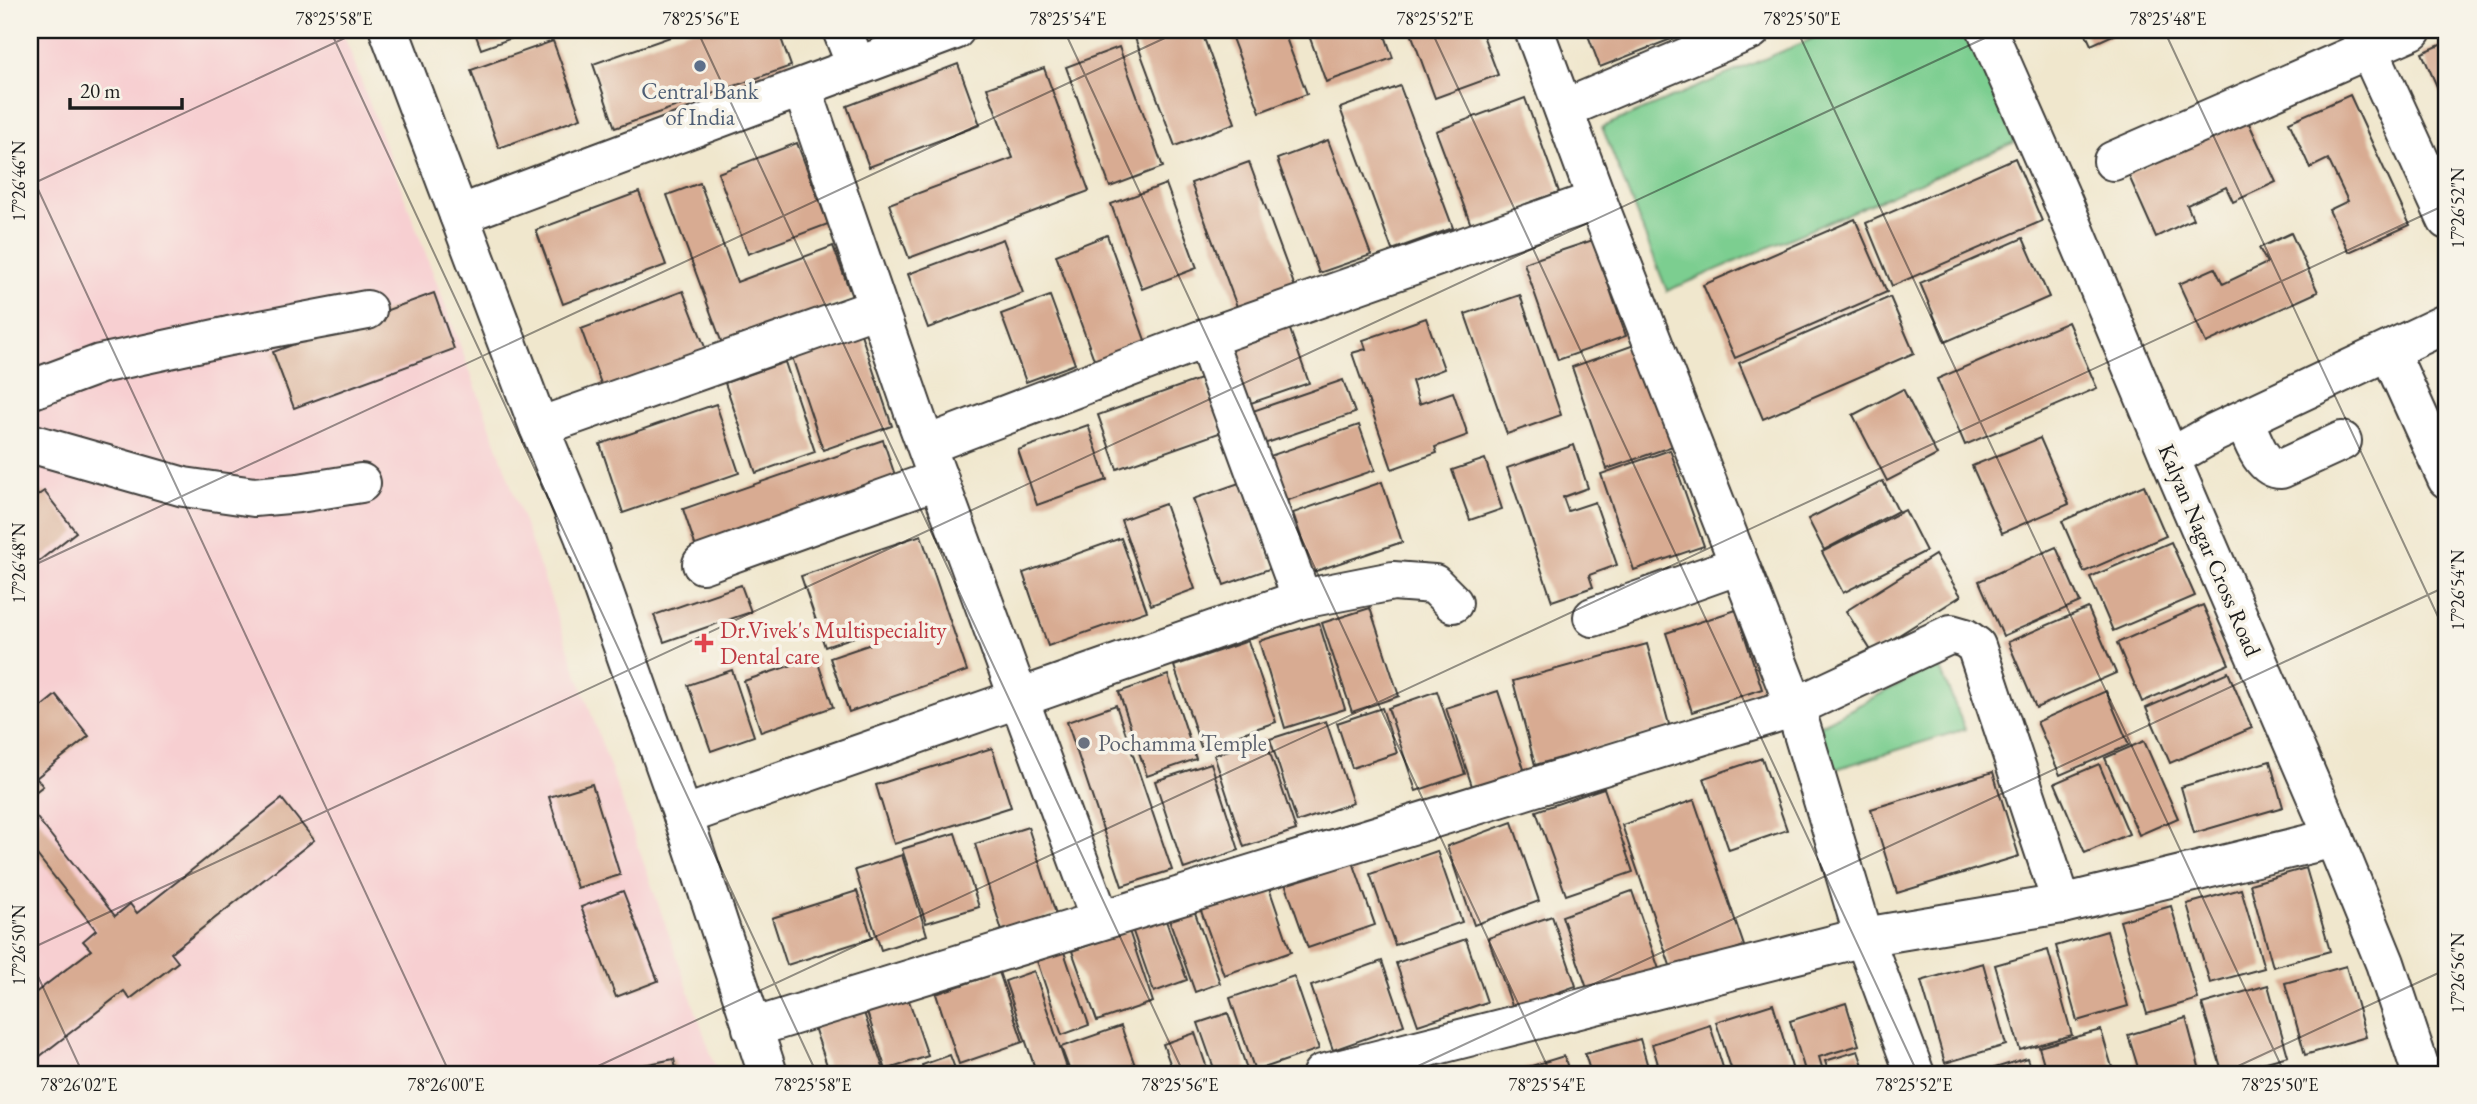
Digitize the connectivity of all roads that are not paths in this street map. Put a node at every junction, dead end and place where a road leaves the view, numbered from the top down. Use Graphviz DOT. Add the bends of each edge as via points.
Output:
graph roads {
  1 [pos="389,30"];
  2 [pos="842,30"];
  3 [pos="955,30"];
  4 [pos="1534,30"];
  5 [pos="1751,30"];
  6 [pos="1987,30"];
  7 [pos="2412,30"];
  8 [pos="2365,40"];
  9 [pos="856,65"];
  10 [pos="802,88"];
  11 [pos="1564,109"];
  12 [pos="2113,161"];
  13 [pos="1597,200"];
  14 [pos="459,215"];
  15 [pos="2447,220"];
  16 [pos="877,308"];
  17 [pos="368,310"];
  18 [pos="2447,323"];
  19 [pos="1206,338"];
  20 [pos="2389,351"];
  21 [pos="30,390"];
  22 [pos="2434,415"];
  23 [pos="2244,419"];
  24 [pos="539,427"];
  25 [pos="2342,441"];
  26 [pos="30,443"];
  27 [pos="2170,458"];
  28 [pos="933,462"];
  29 [pos="2447,479"];
  30 [pos="361,483"];
  31 [pos="702,564"];
  32 [pos="1739,565"];
  33 [pos="1302,599"];
  34 [pos="1453,603"];
  35 [pos="1593,617"];
  36 [pos="1020,698"];
  37 [pos="1795,707"];
  38 [pos="683,816"];
  39 [pos="2334,838"];
  40 [pos="2062,904"];
  41 [pos="1100,919"];
  42 [pos="1864,937"];
  43 [pos="752,1028"];
  44 [pos="2410,1072"];
  45 [pos="768,1074"];
  46 [pos="1322,1074"];
  47 [pos="1915,1074"];
  1 -- 14 [label="street"];
  2 -- 9 [label="street"];
  3 -- 9 [label="street"];
  4 -- 11 [label="street"];
  5 -- 11 [label="street"];
  6 -- 27 [label="street, Kalyan Nagar Cross Road"];
  7 -- 8 [label="street"];
  8 -- 12 [label="street"];
  8 -- 15 [label="street"];
  9 -- 10 [label="street"];
  10 -- 14 [label="street"];
  10 -- 16 [label="street"];
  11 -- 13 [label="street"];
  13 -- 19 [label="street"];
  13 -- 32 [label="street"];
  14 -- 24 [label="street"];
  16 -- 24 [label="street"];
  16 -- 28 [label="street"];
  17 -- 21 [label="street" via="100,364"];
  18 -- 20 [label="street"];
  19 -- 28 [label="street"];
  19 -- 33 [label="street"];
  20 -- 22 [label="street"];
  20 -- 23 [label="street"];
  22 -- 29 [label="street"];
  23 -- 25 [label="street" via="2264,460 2275,469"];
  23 -- 27 [label="street"];
  24 -- 38 [label="street" via="584,536"];
  26 -- 30 [label="street" via="184,487 254,496"];
  27 -- 39 [label="street, Kalyan Nagar Cross Road"];
  28 -- 31 [label="street"];
  28 -- 36 [label="street"];
  32 -- 35 [label="street"];
  32 -- 37 [label="street"];
  33 -- 34 [label="street" via="1393,581 1434,584"];
  33 -- 36 [label="street"];
  36 -- 38 [label="street"];
  36 -- 41 [label="street"];
  37 -- 40 [label="street" via="1951,635 1976,646"];
  37 -- 41 [label="street"];
  37 -- 42 [label="street"];
  38 -- 43 [label="street"];
  39 -- 40 [label="street"];
  39 -- 44 [label="street, Kalyan Nagar Cross Road" via="2385,963"];
  40 -- 42 [label="street"];
  41 -- 43 [label="street"];
  42 -- 46 [label="street"];
  42 -- 47 [label="street"];
  43 -- 45 [label="street"];
}
